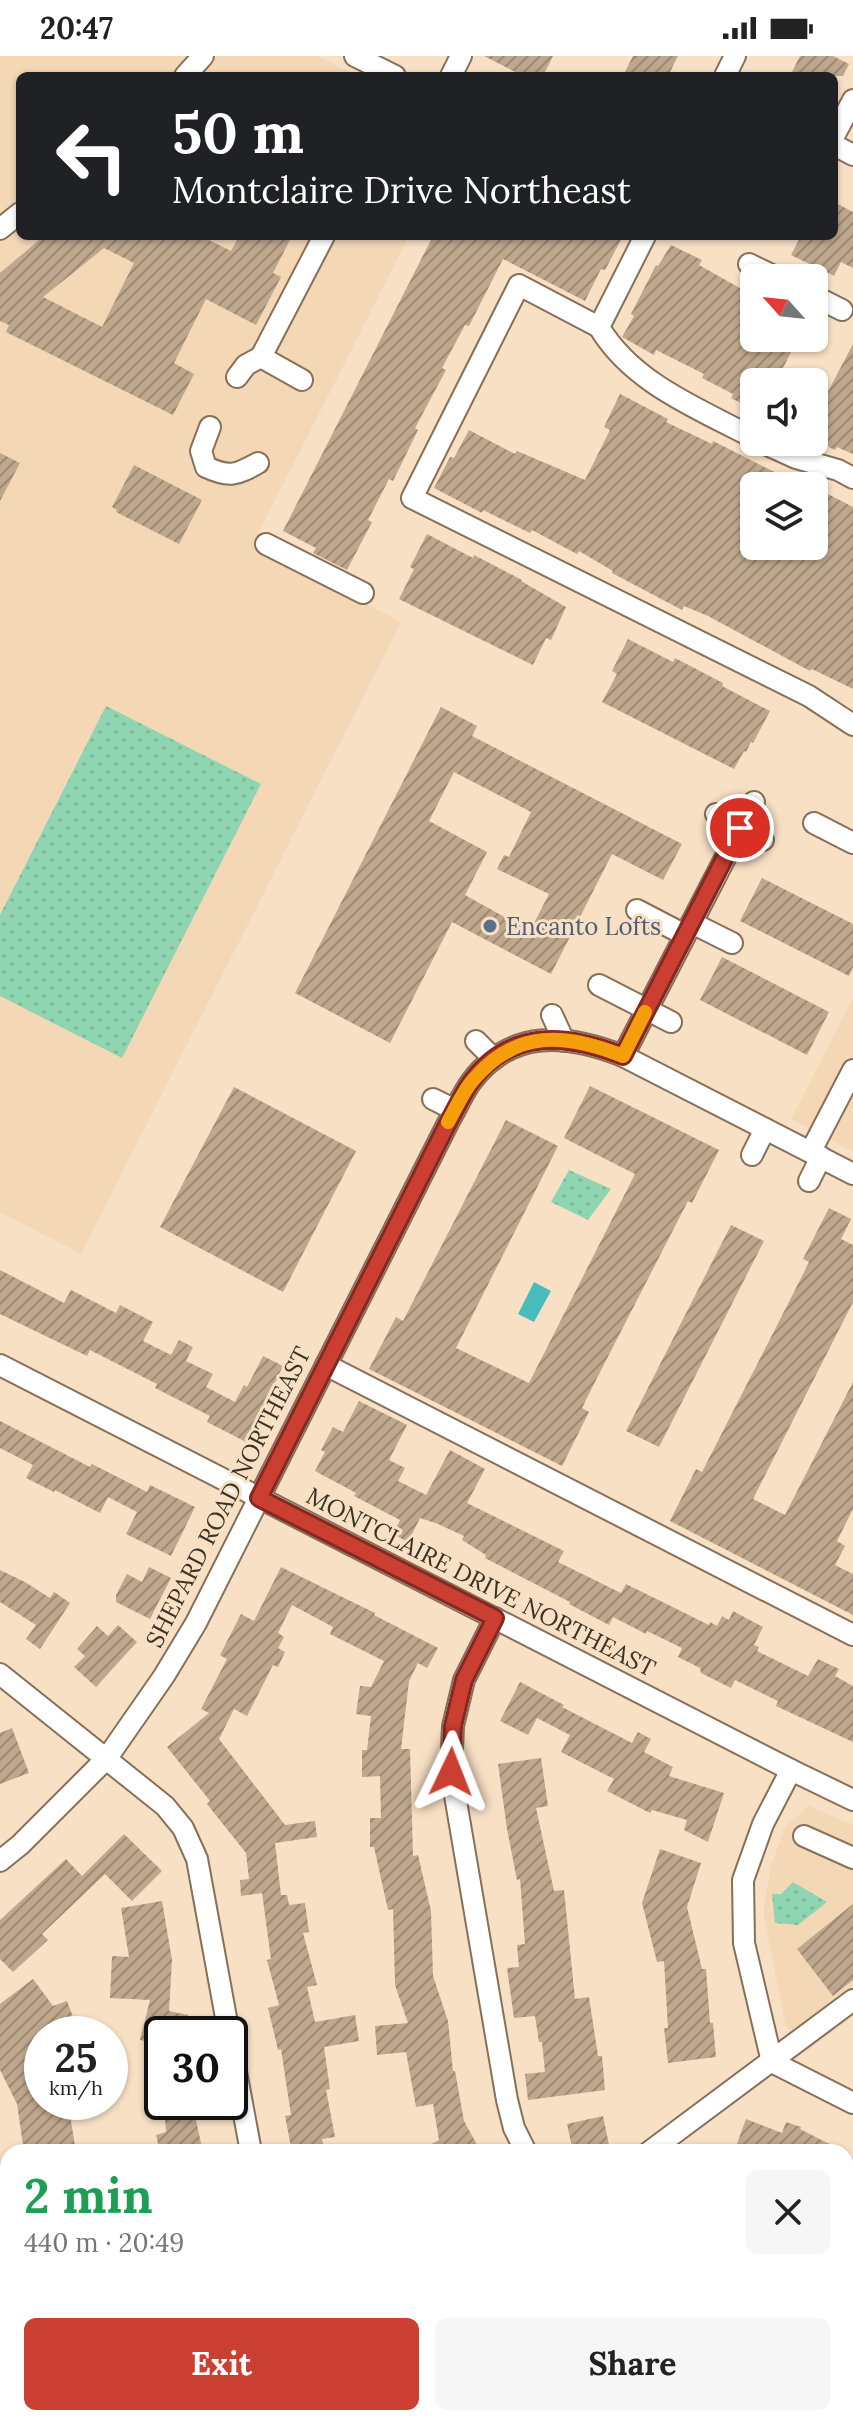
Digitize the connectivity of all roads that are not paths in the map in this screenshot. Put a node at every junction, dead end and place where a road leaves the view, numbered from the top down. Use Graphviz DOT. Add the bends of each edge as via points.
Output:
graph roads {
  1 [pos="203,56"];
  2 [pos="355,56"];
  3 [pos="189,72"];
  4 [pos="387,72"];
  5 [pos="853,100"];
  6 [pos="838,128"];
  7 [pos="16,216"];
  8 [pos="0,229"];
  9 [pos="322,240"];
  10 [pos="643,240"];
  11 [pos="828,303"];
  12 [pos="842,310"];
  13 [pos="599,327"];
  14 [pos="261,357"];
  15 [pos="237,377"];
  16 [pos="302,380"];
  17 [pos="210,427"];
  18 [pos="740,431"];
  19 [pos="792,456"];
  20 [pos="258,463"];
  21 [pos="853,478"];
  22 [pos="266,544"];
  23 [pos="363,593"];
  24 [pos="853,725"];
  25 [pos="754,802"];
  26 [pos="716,814"];
  27 [pos="814,823"];
  28 [pos="740,828"];
  29 [pos="763,840"];
  30 [pos="853,843"];
  31 [pos="637,910"];
  32 [pos="688,929"];
  33 [pos="732,943"];
  34 [pos="599,985"];
  35 [pos="647,1009"];
  36 [pos="552,1015"];
  37 [pos="671,1022"];
  38 [pos="476,1041"];
  39 [pos="564,1041"];
  40 [pos="623,1056"];
  41 [pos="494,1059"];
  42 [pos="853,1070"];
  43 [pos="433,1099"];
  44 [pos="452,1115"];
  45 [pos="765,1129"];
  46 [pos="816,1154"];
  47 [pos="752,1155"];
  48 [pos="853,1174"];
  49 [pos="809,1181"];
  50 [pos="0,1365"];
  51 [pos="326,1365"];
  52 [pos="259,1498"];
  53 [pos="495,1618"];
  54 [pos="853,1635"];
  55 [pos="0,1674"];
  56 [pos="107,1758"];
  57 [pos="791,1770"];
  58 [pos="853,1800"];
  59 [pos="804,1836"];
  60 [pos="853,1858"];
  61 [pos="0,1861"];
  62 [pos="853,2000"];
  63 [pos="226,2016"];
  64 [pos="772,2062"];
  65 [pos="853,2103"];
  66 [pos="245,2120"];
  67 [pos="250,2144"];
  68 [pos="522,2144"];
  69 [pos="660,2144"];
  1 -- 3 [label="street"];
  2 -- 4 [label="street"];
  5 -- 6 [label="street"];
  7 -- 8 [label="street"];
  9 -- 14 [label="street"];
  10 -- 13 [label="street"];
  11 -- 12 [label="street"];
  13 -- 18 [label="street" via="622,356 663,391"];
  13 -- 24 [label="street" via="519,285 412,498 809,696"];
  14 -- 15 [label="street"];
  14 -- 16 [label="street"];
  17 -- 20 [label="street" via="201,451 206,467 235,475"];
  19 -- 21 [label="street"];
  22 -- 23 [label="street"];
  25 -- 28 [label="street"];
  26 -- 28 [label="street"];
  27 -- 30 [label="street"];
  28 -- 29 [label="street"];
  28 -- 32 [label="street"];
  31 -- 32 [label="street"];
  32 -- 33 [label="street"];
  32 -- 35 [label="street"];
  34 -- 35 [label="street"];
  35 -- 37 [label="street"];
  35 -- 40 [label="street"];
  36 -- 39 [label="street"];
  38 -- 41 [label="street"];
  39 -- 40 [label="street" via="593,1044"];
  39 -- 41 [label="street" via="514,1046"];
  40 -- 45 [label="street"];
  41 -- 44 [label="street, SHEPARD ROAD NORTHEAST" via="472,1081"];
  42 -- 46 [label="street"];
  43 -- 44 [label="street"];
  44 -- 51 [label="street, SHEPARD ROAD NORTHEAST"];
  45 -- 46 [label="street"];
  45 -- 47 [label="street"];
  46 -- 48 [label="street"];
  46 -- 49 [label="street"];
  50 -- 52 [label="street, MONTCLAIRE DRIVE NORTHEAST"];
  51 -- 52 [label="street, SHEPARD ROAD NORTHEAST"];
  51 -- 54 [label="street"];
  52 -- 53 [label="street, MONTCLAIRE DRIVE NORTHEAST"];
  52 -- 56 [label="street, SHEPARD ROAD NORTHEAST" via="196,1623"];
  53 -- 57 [label="street, MONTCLAIRE DRIVE NORTHEAST"];
  53 -- 68 [label="street" via="464,1680 453,1726 451,1772 507,2100"];
  55 -- 56 [label="street"];
  56 -- 61 [label="street, SHEPARD ROAD NORTHEAST"];
  56 -- 63 [label="street" via="183,1828 197,1859"];
  57 -- 58 [label="street, MONTCLAIRE DRIVE NORTHEAST"];
  57 -- 64 [label="street" via="763,1824 743,1880 744,1943"];
  59 -- 60 [label="street"];
  62 -- 64 [label="street"];
  64 -- 65 [label="street"];
  64 -- 69 [label="street"];
  66 -- 67 [label="street"];
}
